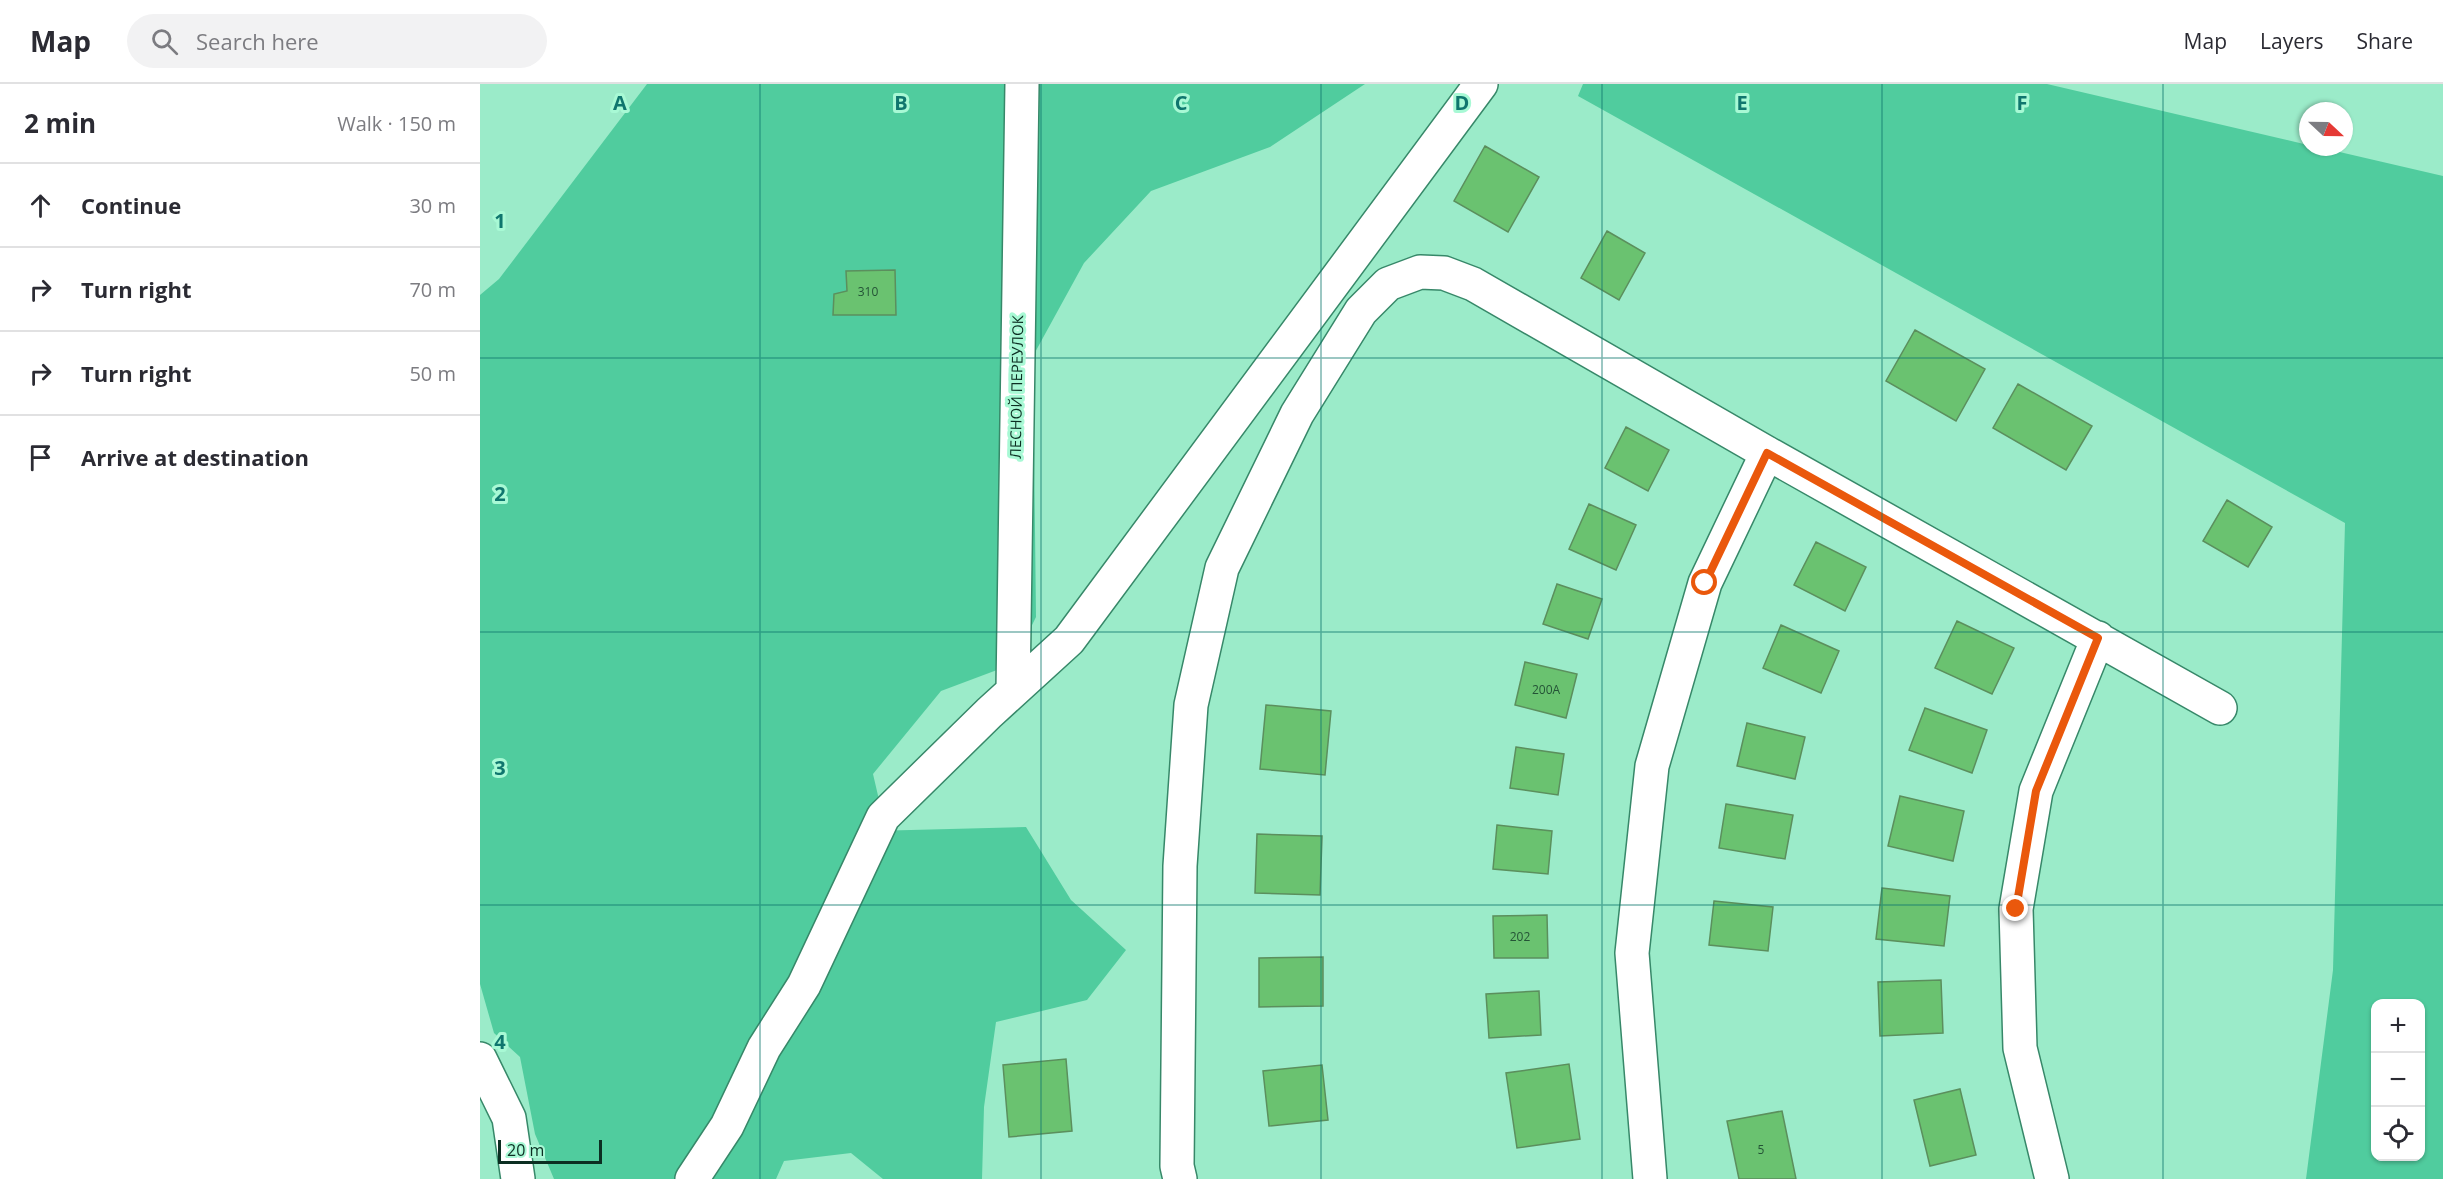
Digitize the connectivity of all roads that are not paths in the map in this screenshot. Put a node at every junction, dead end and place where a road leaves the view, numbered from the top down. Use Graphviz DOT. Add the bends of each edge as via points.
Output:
graph roads {
  1 [pos="1022,84"];
  2 [pos="1481,84"];
  3 [pos="1767,453"];
  4 [pos="2098,638"];
  5 [pos="1013,691"];
  6 [pos="2220,708"];
  7 [pos="480,1059"];
  8 [pos="518,1179"];
  9 [pos="692,1179"];
  10 [pos="1180,1179"];
  11 [pos="1650,1179"];
  12 [pos="2052,1179"];
  1 -- 5 [label="street, ЛЕСНОЙ ПЕРЕУЛОК"];
  2 -- 5 [label="street" via="1069,640"];
  3 -- 4 [label="street"];
  3 -- 10 [label="street" via="1473,284 1444,273 1419,272 1388,284 1361,311 1297,414 1222,568 1191,705 1179,889"];
  3 -- 11 [label="street" via="1705,583 1652,766 1632,953"];
  4 -- 6 [label="street"];
  4 -- 12 [label="street" via="2036,791 2016,909 2020,1048"];
  5 -- 9 [label="street" via="883,817 804,985 764,1047 727,1126"];
  7 -- 8 [label="street" via="509,1118"];
}
